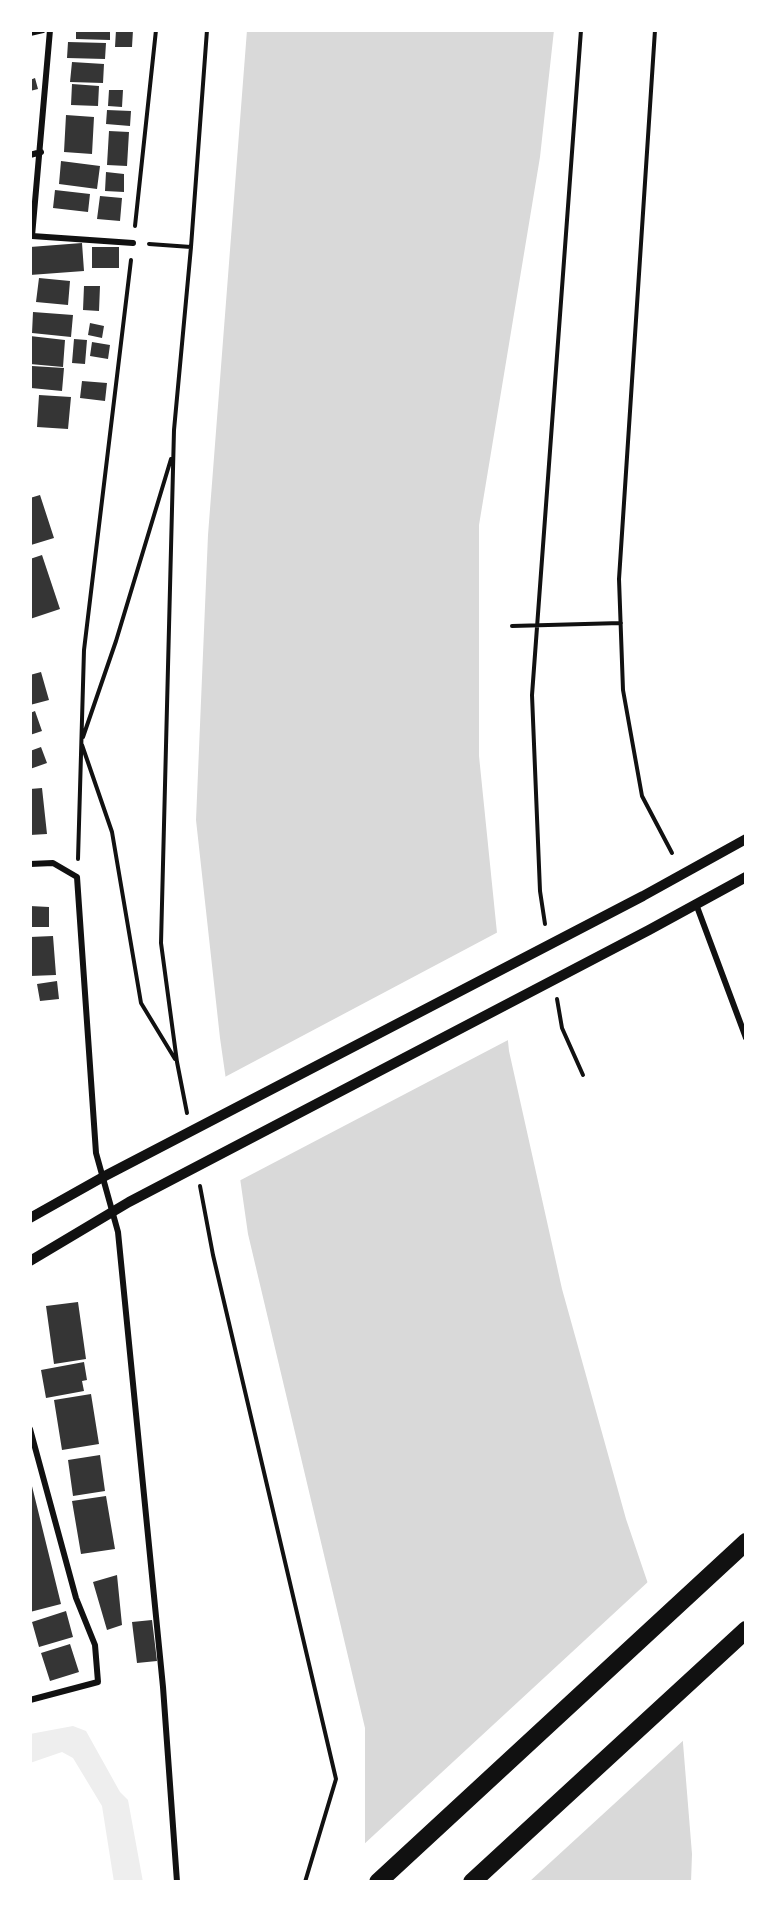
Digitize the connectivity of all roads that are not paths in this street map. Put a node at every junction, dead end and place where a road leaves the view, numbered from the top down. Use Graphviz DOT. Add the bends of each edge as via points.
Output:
graph roads {
  1 [pos="43,30"];
  2 [pos="50,30"];
  3 [pos="30,33"];
  4 [pos="41,152"];
  5 [pos="30,155"];
  6 [pos="133,243"];
  7 [pos="746,839"];
  8 [pos="30,864"];
  9 [pos="746,877"];
  10 [pos="696,904"];
  11 [pos="746,1038"];
  12 [pos="103,1177"];
  13 [pos="114,1211"];
  14 [pos="30,1218"];
  15 [pos="30,1261"];
  16 [pos="30,1429"];
  17 [pos="746,1542"];
  18 [pos="746,1630"];
  19 [pos="30,1700"];
  20 [pos="505,1853"];
  21 [pos="177,1882"];
  22 [pos="378,1882"];
  23 [pos="472,1882"];
  24 [pos="478,1882"];
  1 -- 3 [label="street"];
  2 -- 4 [label="street"];
  4 -- 5 [label="street"];
  4 -- 6 [label="street" via="32,236"];
  7 -- 12 [label="street"];
  8 -- 12 [label="street" via="53,863 77,877 96,1153"];
  9 -- 10 [label="street"];
  10 -- 11 [label="street"];
  10 -- 13 [label="street"];
  12 -- 13 [label="street"];
  12 -- 14 [label="street"];
  13 -- 15 [label="street"];
  13 -- 21 [label="street" via="163,1687"];
  16 -- 19 [label="street" via="76,1598 95,1645 98,1682"];
  17 -- 22 [label="highway"];
  18 -- 20 [label="highway"];
  20 -- 23 [label="highway"];
  20 -- 24 [label="highway"];
}
